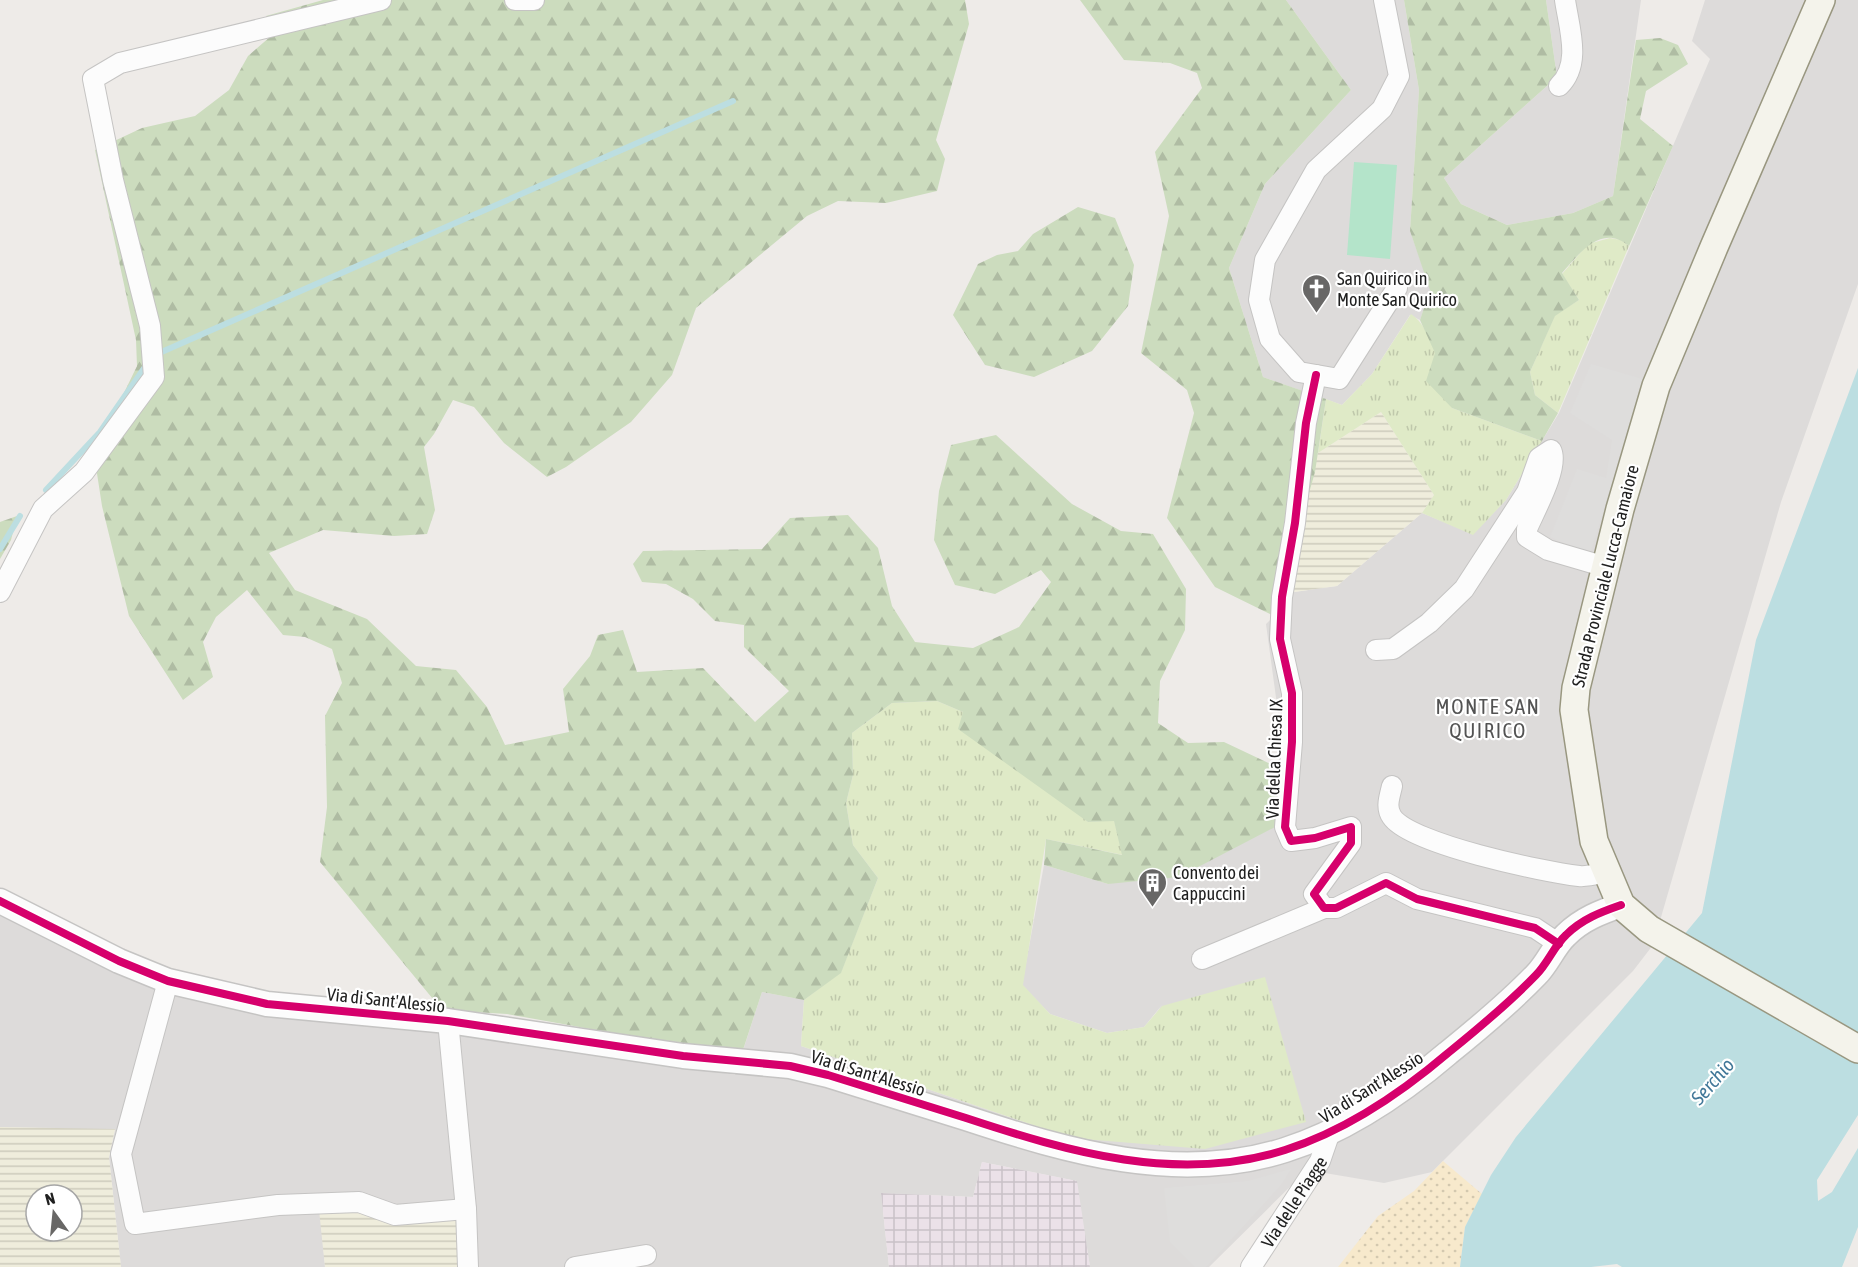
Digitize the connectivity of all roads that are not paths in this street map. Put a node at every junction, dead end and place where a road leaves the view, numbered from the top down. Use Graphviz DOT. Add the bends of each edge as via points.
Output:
graph roads {
  1 [pos="381,0"];
  2 [pos="515,0"];
  3 [pos="534,0"];
  4 [pos="1384,0"];
  5 [pos="1564,0"];
  6 [pos="1821,0"];
  7 [pos="1559,86"];
  8 [pos="1396,288"];
  9 [pos="1316,375"];
  10 [pos="1606,567"];
  11 [pos="0,592"];
  12 [pos="1376,650"];
  13 [pos="1392,786"];
  14 [pos="1606,872"];
  15 [pos="0,901"];
  16 [pos="1622,905"];
  17 [pos="1324,908"];
  18 [pos="1559,944"];
  19 [pos="1202,959"];
  20 [pos="168,981"];
  21 [pos="448,1021"];
  22 [pos="1858,1048"];
  23 [pos="1330,1132"];
  24 [pos="466,1209"];
  25 [pos="646,1256"];
  26 [pos="468,1267"];
  27 [pos="575,1267"];
  28 [pos="1251,1267"];
  1 -- 11 [label="street" via="120,63 93,79 113,180 150,327 154,377 84,472 43,509"];
  2 -- 3 [label="street"];
  4 -- 9 [label="street" via="1399,76 1382,109 1316,170 1265,260 1259,300 1270,339 1299,372"];
  5 -- 7 [label="street" via="1573,59 1569,75"];
  6 -- 10 [label="main road, Strada Provinciale Lucca-Camaiore" via="1656,386"];
  8 -- 9 [label="street" via="1339,380"];
  9 -- 17 [label="street, Via della Chiesa IX" via="1287,561 1280,639 1292,693 1285,827 1291,841 1351,827 1352,843 1314,894"];
  10 -- 12 [label="street" via="1548,550 1527,537 1552,468 1554,456 1551,450 1544,452 1527,492 1464,589 1429,623 1393,649"];
  10 -- 14 [label="main road, Strada Provinciale Lucca-Camaiore" via="1574,710 1594,841"];
  13 -- 14 [label="street" via="1388,810 1393,819 1415,833 1522,865 1581,877"];
  14 -- 16 [label="main road, Strada Provinciale Lucca-Camaiore"];
  15 -- 20 [label="street, Via di Sant'Alessio" via="119,961"];
  16 -- 18 [label="street, Via di Sant'Alessio" via="1590,916"];
  16 -- 22 [label="main road, Strada Provinciale Lucca-Camaiore" via="1665,938"];
  17 -- 18 [label="street" via="1336,908 1386,883 1417,899 1534,928"];
  17 -- 19 [label="street"];
  18 -- 23 [label="street, Via di Sant'Alessio" via="1522,989 1418,1078"];
  20 -- 21 [label="street, Via di Sant'Alessio" via="267,1004"];
  20 -- 24 [label="street" via="121,1154 135,1224 278,1205 358,1202 395,1215"];
  21 -- 23 [label="street, Via di Sant'Alessio" via="683,1056 790,1066 1056,1147 1148,1164 1238,1160 1284,1150"];
  21 -- 24 [label="street"];
  23 -- 28 [label="street, Via delle Piagge" via="1315,1169"];
  24 -- 26 [label="street"];
  25 -- 27 [label="street"];
}
